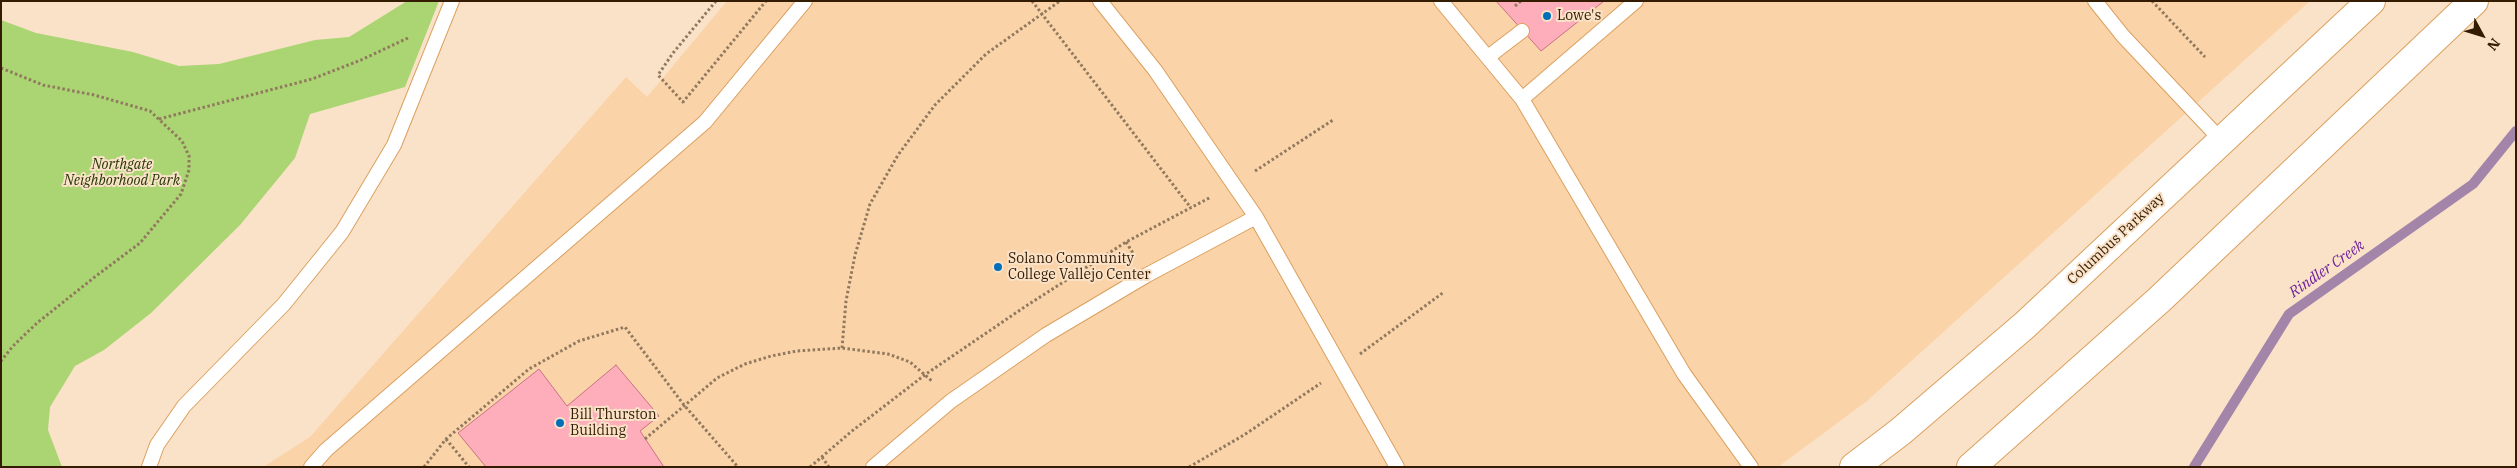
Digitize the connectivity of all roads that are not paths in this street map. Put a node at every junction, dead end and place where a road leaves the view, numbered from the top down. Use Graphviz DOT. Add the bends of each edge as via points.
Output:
graph roads {
  1 [pos="452,1"];
  2 [pos="805,1"];
  3 [pos="1100,1"];
  4 [pos="1441,1"];
  5 [pos="1636,1"];
  6 [pos="2095,1"];
  7 [pos="2371,1"];
  8 [pos="2474,1"];
  9 [pos="1522,30"];
  10 [pos="1488,57"];
  11 [pos="1522,99"];
  12 [pos="2221,140"];
  13 [pos="1256,217"];
  14 [pos="150,467"];
  15 [pos="311,467"];
  16 [pos="873,467"];
  17 [pos="1397,467"];
  18 [pos="1751,467"];
  19 [pos="1854,467"];
  20 [pos="1971,467"];
  1 -- 14 [label="lane" via="394,145 342,232 284,304 184,406 158,445"];
  2 -- 15 [label="lane" via="705,122 326,450"];
  3 -- 13 [label="lane" via="1155,70"];
  4 -- 10 [label="lane"];
  5 -- 11 [label="lane"];
  6 -- 12 [label="lane" via="2123,36"];
  7 -- 12 [label="main road, Columbus Parkway"];
  8 -- 20 [label="main road" via="2159,300"];
  9 -- 10 [label="lane"];
  10 -- 11 [label="lane"];
  11 -- 18 [label="lane" via="1684,374"];
  12 -- 19 [label="main road, Columbus Parkway" via="2025,325"];
  13 -- 16 [label="lane" via="1147,275 1054,330 951,401"];
  13 -- 17 [label="lane"];
}
